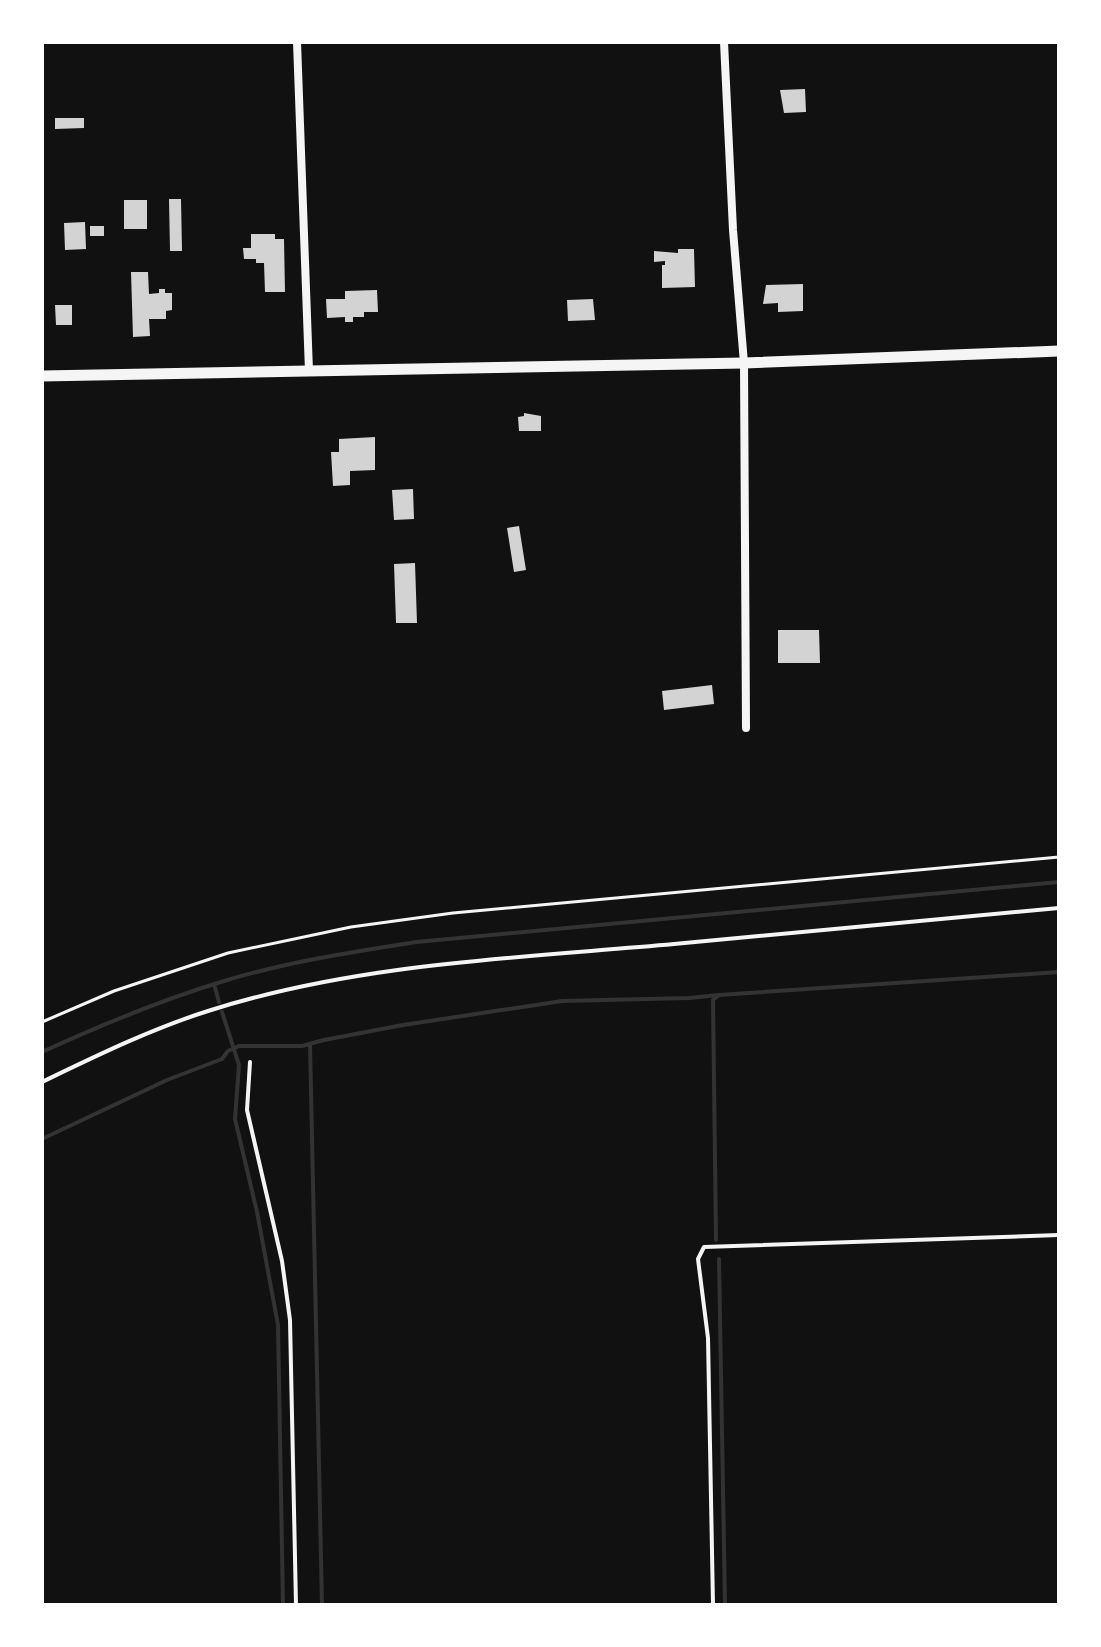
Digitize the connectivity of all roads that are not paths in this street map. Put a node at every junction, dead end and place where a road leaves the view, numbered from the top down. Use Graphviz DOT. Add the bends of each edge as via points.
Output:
graph roads {
  1 [pos="297,42"];
  2 [pos="724,42"];
  3 [pos="1059,351"];
  4 [pos="744,363"];
  5 [pos="309,371"];
  6 [pos="42,376"];
  7 [pos="746,728"];
  8 [pos="1059,908"];
  9 [pos="250,1062"];
  10 [pos="42,1082"];
  11 [pos="1059,1235"];
  12 [pos="296,1605"];
  13 [pos="713,1605"];
  1 -- 5 [label="street"];
  2 -- 4 [label="street"];
  3 -- 4 [label="street"];
  4 -- 5 [label="street"];
  4 -- 7 [label="street"];
  5 -- 6 [label="street"];
  8 -- 10 [label="lane" via="351,977 209,1010"];
  9 -- 12 [label="lane" via="247,1110 290,1320"];
  11 -- 13 [label="lane" via="704,1247 698,1259 708,1338"];
}
